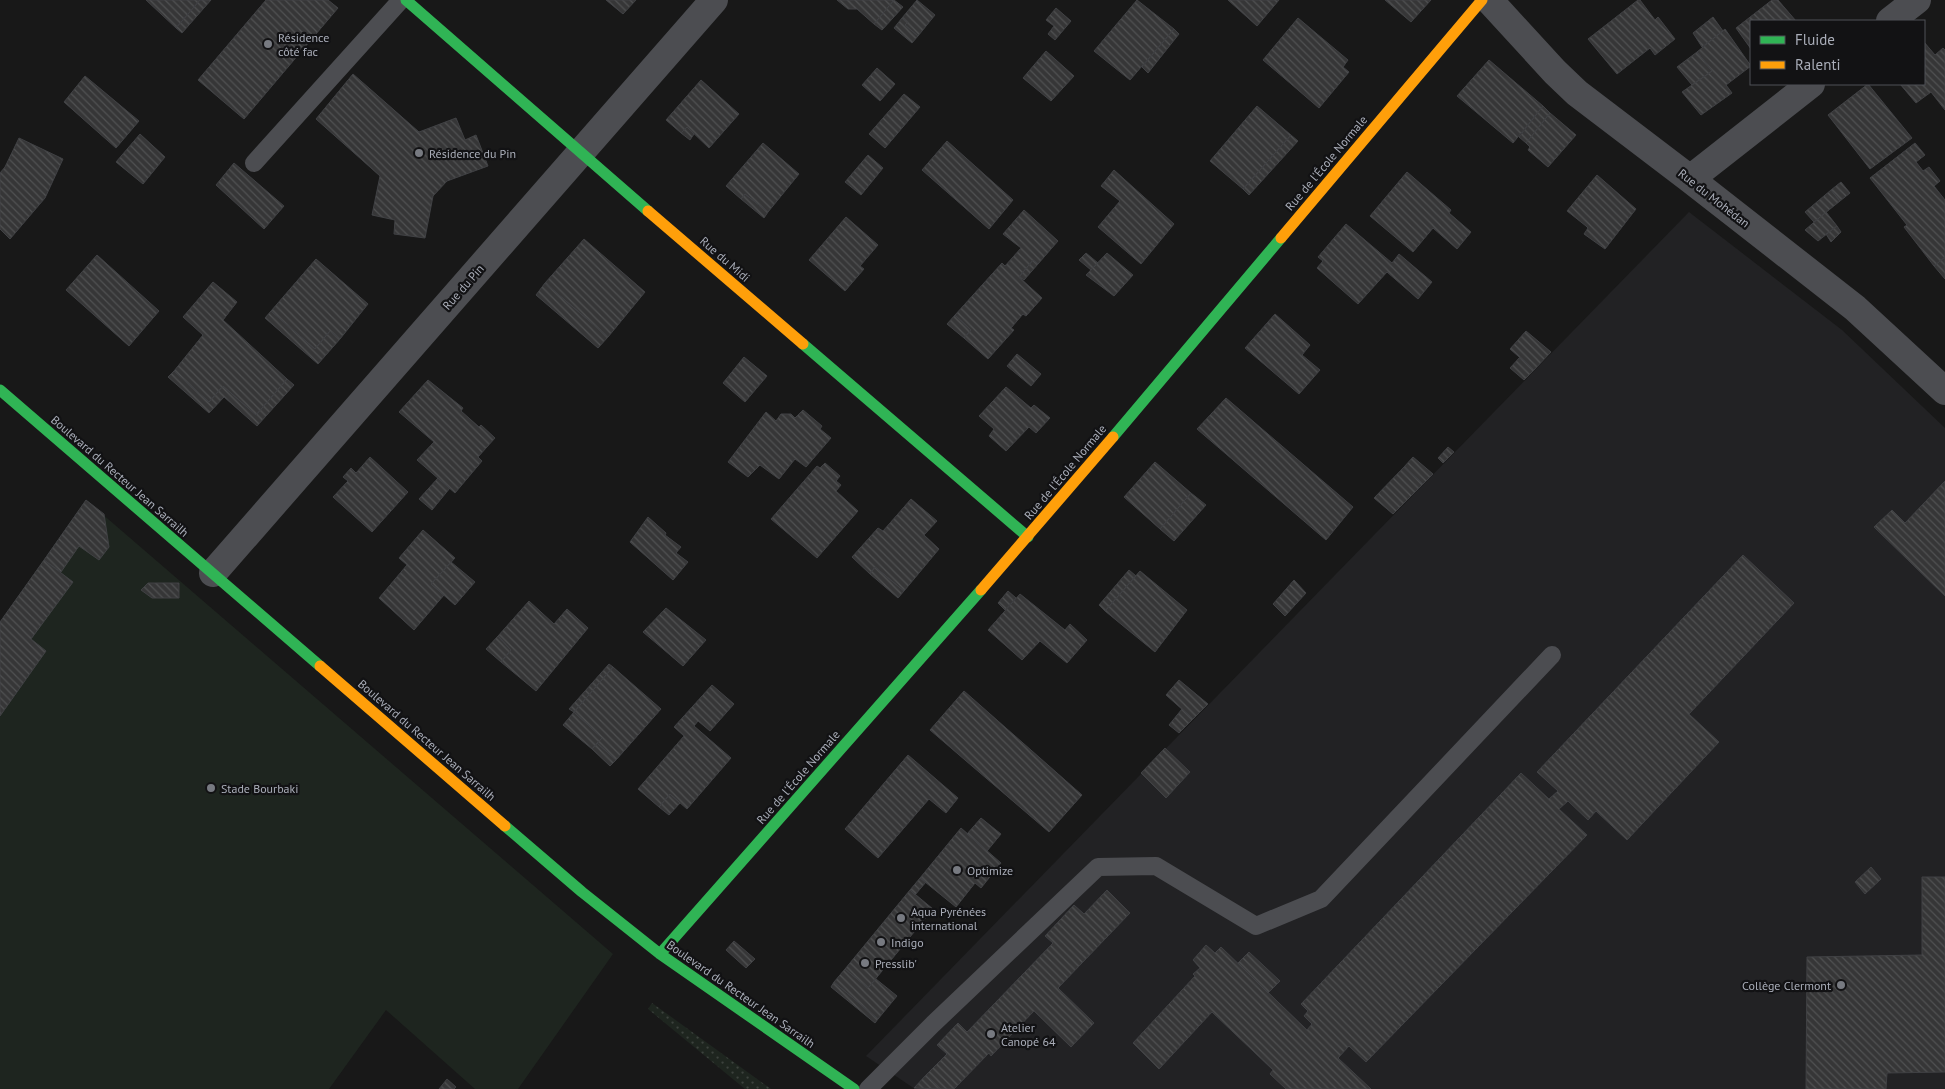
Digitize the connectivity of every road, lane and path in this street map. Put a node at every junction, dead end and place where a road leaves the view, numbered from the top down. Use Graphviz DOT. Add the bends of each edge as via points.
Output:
graph roads {
  1 [pos="401,0"];
  2 [pos="406,0"];
  3 [pos="714,0"];
  4 [pos="1482,0"];
  5 [pos="1489,0"];
  6 [pos="1917,0"];
  7 [pos="1891,20"];
  8 [pos="1810,85"];
  9 [pos="580,153"];
  10 [pos="254,163"];
  11 [pos="1690,179"];
  12 [pos="0,390"];
  13 [pos="1945,391"];
  14 [pos="1028,537"];
  15 [pos="213,573"];
  16 [pos="1552,655"];
  17 [pos="660,954"];
  18 [pos="854,1089"];
  19 [pos="868,1089"];
  1 -- 10 [label="lane"];
  2 -- 9 [label="street, Rue du Midi"];
  3 -- 9 [label="street, Rue du Pin"];
  4 -- 14 [label="street, Rue de l'École Normale"];
  5 -- 11 [label="street, Rue du Mohédan" via="1577,93"];
  6 -- 7 [label="street"];
  8 -- 11 [label="street"];
  9 -- 14 [label="street, Rue du Midi"];
  9 -- 15 [label="street, Rue du Pin"];
  11 -- 13 [label="street, Rue du Mohédan" via="1855,308"];
  12 -- 15 [label="street, Boulevard du Recteur Jean Sarrailh"];
  14 -- 17 [label="street, Rue de l'École Normale"];
  15 -- 17 [label="street, Boulevard du Recteur Jean Sarrailh" via="575,885"];
  16 -- 19 [label="lane" via="1321,899 1256,926 1156,866 1098,866"];
  17 -- 18 [label="street, Boulevard du Recteur Jean Sarrailh"];
}
